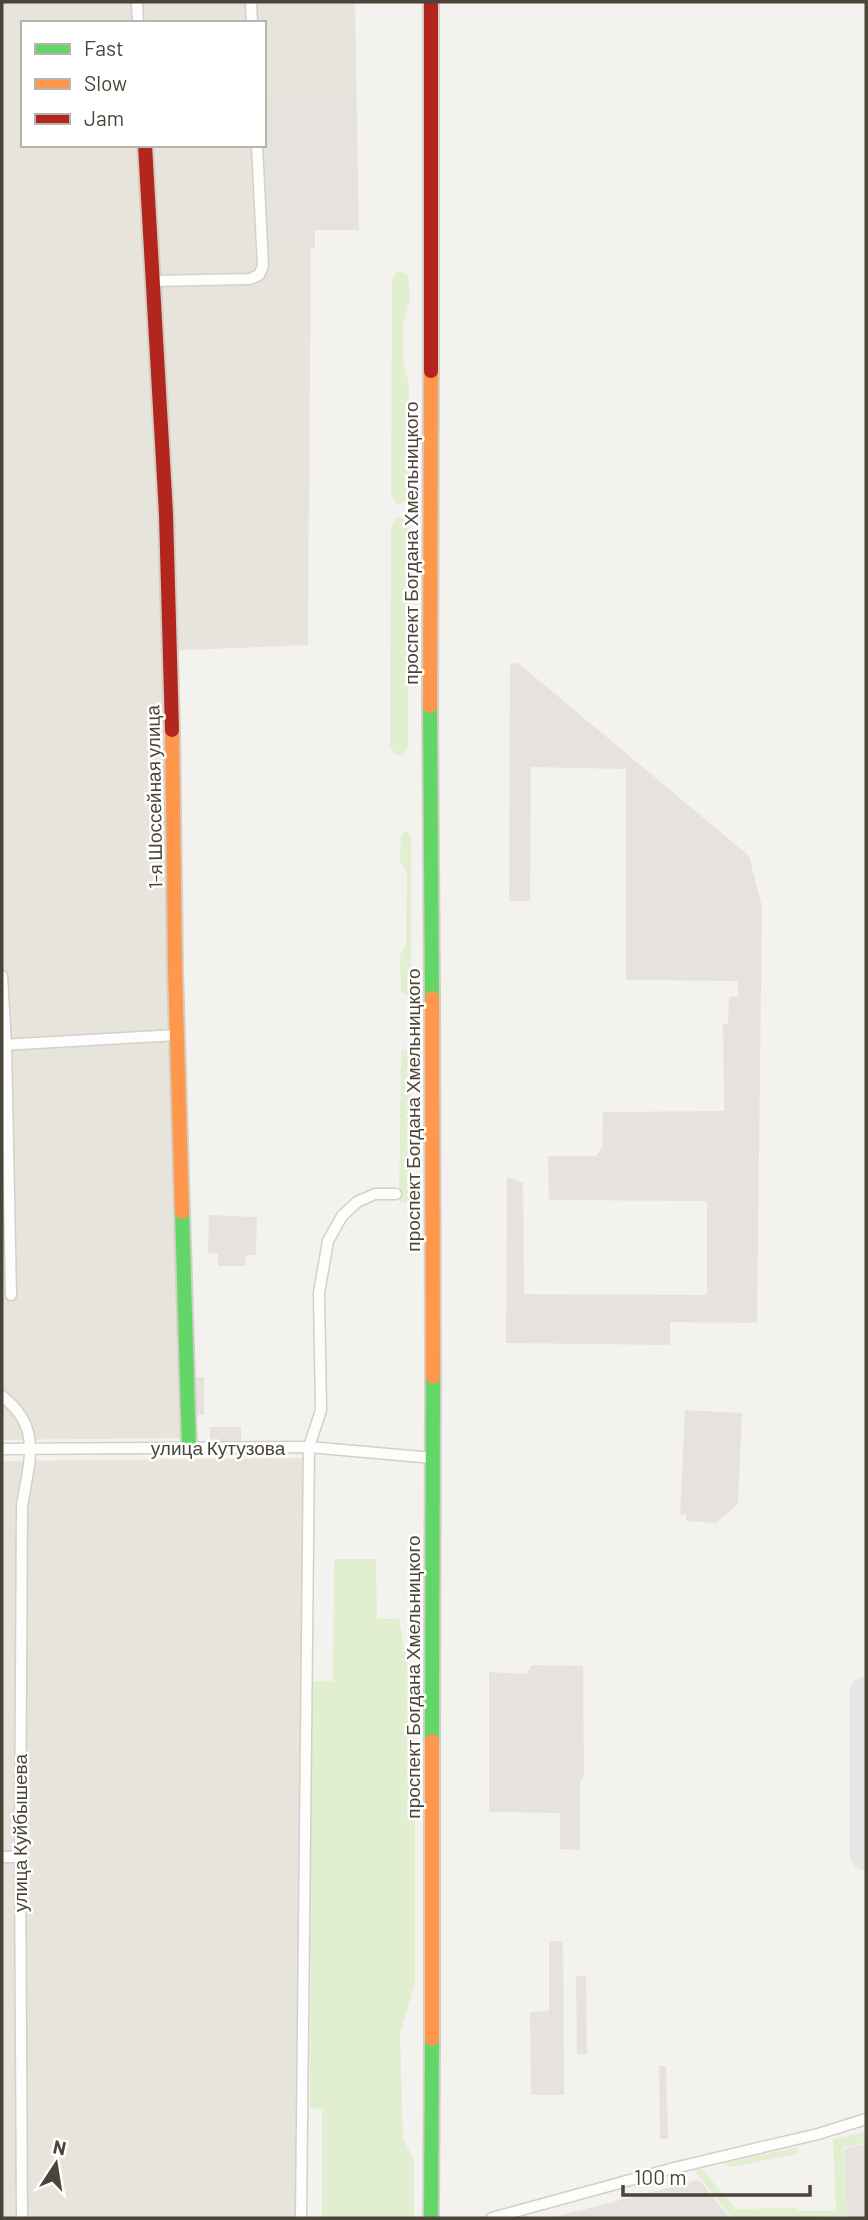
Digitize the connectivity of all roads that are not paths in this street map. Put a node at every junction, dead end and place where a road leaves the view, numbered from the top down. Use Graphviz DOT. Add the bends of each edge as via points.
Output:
graph roads {
  1 [pos="137,2"];
  2 [pos="251,2"];
  3 [pos="431,2"];
  4 [pos="138,21"];
  5 [pos="252,21"];
  6 [pos="145,147"];
  7 [pos="257,147"];
  8 [pos="153,281"];
  9 [pos="2,976"];
  10 [pos="177,1035"];
  11 [pos="4,1045"];
  12 [pos="396,1194"];
  13 [pos="11,1295"];
  14 [pos="2,1396"];
  15 [pos="309,1447"];
  16 [pos="189,1448"];
  17 [pos="2,1449"];
  18 [pos="31,1449"];
  19 [pos="433,1458"];
  20 [pos="2,1857"];
  21 [pos="20,1857"];
  22 [pos="866,2119"];
  23 [pos="22,2218"];
  24 [pos="301,2218"];
  25 [pos="431,2218"];
  26 [pos="492,2218"];
  1 -- 4 [label="street"];
  2 -- 5 [label="street"];
  3 -- 19 [label="main road, проспект Богдана Хмельницкого"];
  6 -- 8 [label="main road, 1-я Шоссейная улица"];
  7 -- 8 [label="street" via="262,266 258,275 250,279"];
  8 -- 10 [label="main road, 1-я Шоссейная улица" via="171,645"];
  9 -- 11 [label="street"];
  10 -- 11 [label="street"];
  10 -- 16 [label="main road, 1-я Шоссейная улица"];
  11 -- 13 [label="street"];
  12 -- 15 [label="street" via="358,1202 342,1216 328,1241 319,1293 321,1410"];
  14 -- 18 [label="street" via="18,1409 27,1425"];
  15 -- 16 [label="street, улица Кутузова"];
  15 -- 19 [label="street, улица Кутузова"];
  15 -- 24 [label="street"];
  16 -- 18 [label="street, улица Кутузова"];
  17 -- 18 [label="street, улица Кутузова"];
  18 -- 21 [label="street, улица Куйбышева" via="22,1506"];
  19 -- 25 [label="main road, проспект Богдана Хмельницкого"];
  20 -- 21 [label="street"];
  21 -- 23 [label="street, улица Куйбышева"];
  22 -- 26 [label="street"];
}
